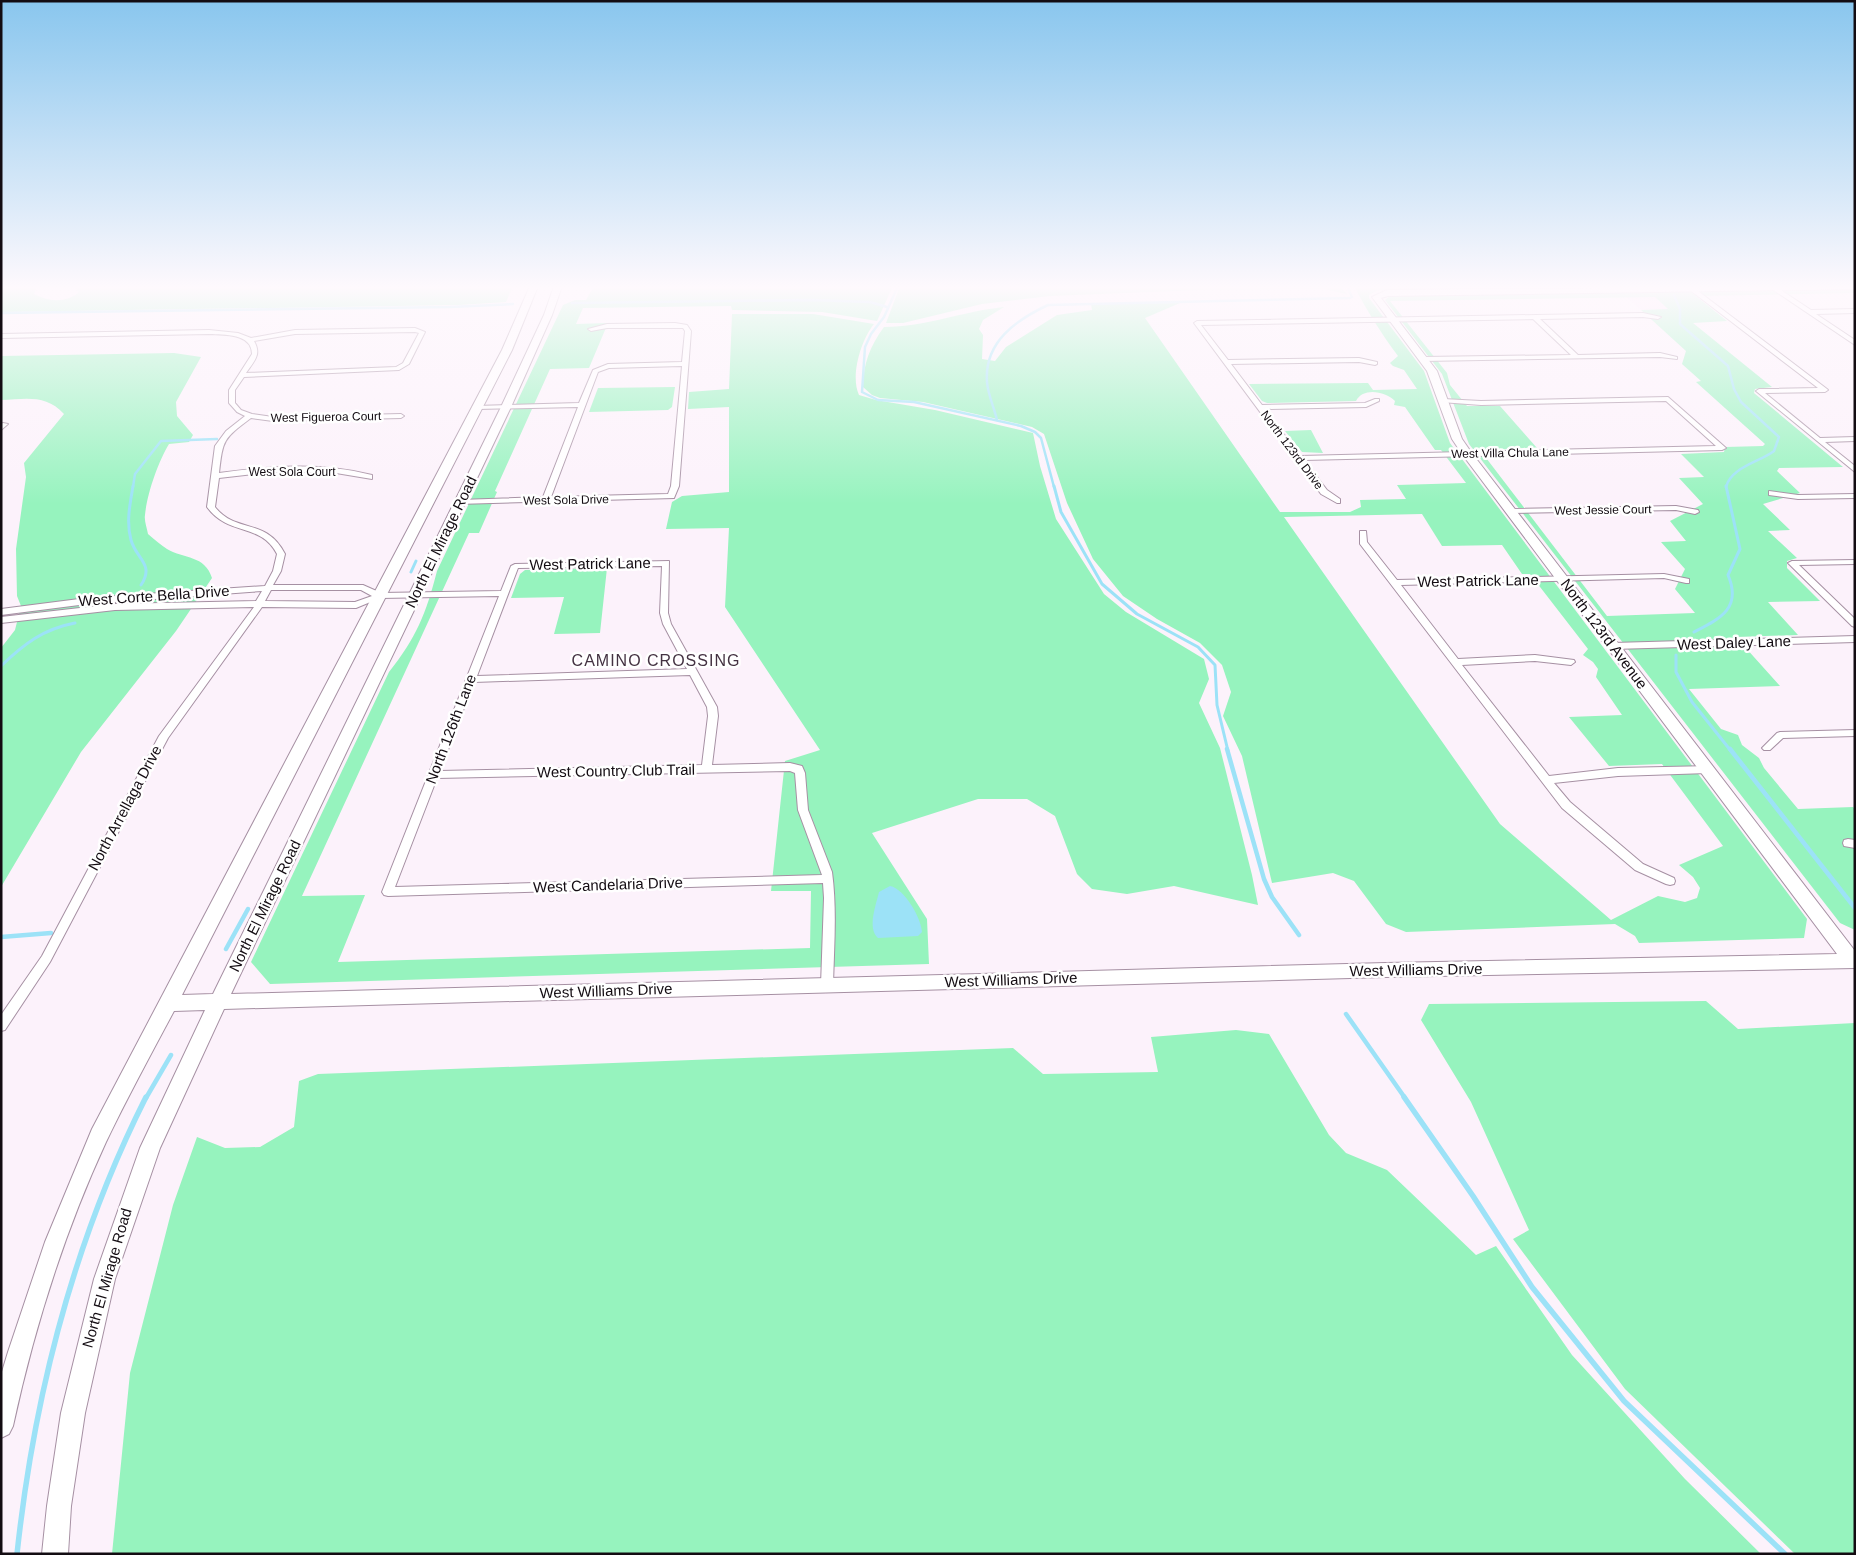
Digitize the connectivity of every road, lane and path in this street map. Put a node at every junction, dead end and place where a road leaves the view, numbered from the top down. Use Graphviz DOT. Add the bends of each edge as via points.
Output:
graph roads {
  1 [pos="1424,358"];
  2 [pos="252,359"];
  3 [pos="407,359"];
  4 [pos="502,359"];
  5 [pos="528,359"];
  6 [pos="685,359"];
  7 [pos="1223,359"];
  8 [pos="1784,359"];
  9 [pos="1225,362"];
  10 [pos="1375,363"];
  11 [pos="685,364"];
  12 [pos="242,375"];
  13 [pos="1377,400"];
  14 [pos="1443,401"];
  15 [pos="582,405"];
  16 [pos="477,407"];
  17 [pos="506,407"];
  18 [pos="1259,407"];
  19 [pos="250,416"];
  20 [pos="401,416"];
  21 [pos="1855,439"];
  22 [pos="1818,440"];
  23 [pos="1467,454"];
  24 [pos="1298,458"];
  25 [pos="1855,470"];
  26 [pos="215,476"];
  27 [pos="370,477"];
  28 [pos="1772,493"];
  29 [pos="1855,496"];
  30 [pos="546,500"];
  31 [pos="1337,501"];
  32 [pos="460,502"];
  33 [pos="1510,511"];
  34 [pos="1695,512"];
  35 [pos="1363,533"];
  36 [pos="1855,562"];
  37 [pos="514,566"];
  38 [pos="1562,579"];
  39 [pos="1686,581"];
  40 [pos="1394,583"];
  41 [pos="268,588"];
  42 [pos="308,588"];
  43 [pos="504,593"];
  44 [pos="416,595"];
  45 [pos="379,596"];
  46 [pos="260,601"];
  47 [pos="297,605"];
  48 [pos="1,612"];
  49 [pos="1,620"];
  50 [pos="1855,624"];
  51 [pos="1855,639"];
  52 [pos="1613,646"];
  53 [pos="1456,662"];
  54 [pos="1571,662"];
  55 [pos="693,672"];
  56 [pos="471,679"];
  57 [pos="1855,733"];
  58 [pos="1767,748"];
  59 [pos="707,768"];
  60 [pos="1708,769"];
  61 [pos="433,775"];
  62 [pos="1546,780"];
  63 [pos="828,879"];
  64 [pos="1670,881"];
  65 [pos="388,892"];
  66 [pos="1853,961"];
  67 [pos="827,985"];
  68 [pos="220,1001"];
  69 [pos="168,1003"];
  70 [pos="1,1026"];
  71 [pos="1,1426"];
  72 [pos="55,1554"];
  1 -- 14 [label="main road, North 123rd Avenue"];
  2 -- 12 [label="street"];
  3 -- 12 [label="street" via="403,367"];
  4 -- 16 [label="main road, North El Mirage Road"];
  5 -- 17 [label="main road, North El Mirage Road"];
  6 -- 11 [label="street"];
  7 -- 9 [label="street, North 123rd Drive"];
  8 -- 22 [label="street" via="1825,390 1759,391"];
  9 -- 10 [label="street" via="1359,360"];
  9 -- 18 [label="street, North 123rd Drive"];
  11 -- 15 [label="street" via="599,368"];
  11 -- 30 [label="street, West Sola Drive" via="675,486 671,496"];
  12 -- 19 [label="street" via="232,390 231,399 234,407"];
  13 -- 18 [label="street" via="1366,405"];
  14 -- 23 [label="main road, North 123rd Avenue" via="1457,439"];
  14 -- 23 [label="street, West Villa Chula Lane" via="1668,399 1722,448"];
  15 -- 17 [label="street"];
  15 -- 30 [label="street"];
  16 -- 17 [label="street"];
  16 -- 45 [label="main road, North El Mirage Road"];
  17 -- 32 [label="main road, North El Mirage Road"];
  18 -- 24 [label="street, North 123rd Drive"];
  19 -- 20 [label="street, West Figueroa Court" via="284,420"];
  19 -- 26 [label="street, North Arrellaga Drive" via="221,442"];
  21 -- 22 [label="street"];
  22 -- 25 [label="street"];
  23 -- 24 [label="street, West Villa Chula Lane"];
  23 -- 33 [label="main road, North 123rd Avenue"];
  24 -- 31 [label="street, North 123rd Drive" via="1324,492"];
  26 -- 27 [label="street, West Sola Court" via="280,470 355,472"];
  26 -- 41 [label="street, North Arrellaga Drive" via="210,501 217,514 267,535 280,549 279,566"];
  28 -- 29 [label="street" via="1798,497"];
  30 -- 32 [label="street, West Sola Drive"];
  32 -- 44 [label="main road, North El Mirage Road"];
  33 -- 34 [label="street, West Jessie Court" via="1676,508"];
  33 -- 38 [label="main road, North 123rd Avenue"];
  35 -- 40 [label="street" via="1363,542"];
  36 -- 50 [label="street" via="1792,563"];
  37 -- 43 [label="street, North 126th Lane"];
  37 -- 55 [label="street, West Patrick Lane" via="666,563 665,618"];
  38 -- 39 [label="street, West Patrick Lane" via="1664,576"];
  38 -- 40 [label="street, West Patrick Lane"];
  38 -- 52 [label="main road, North 123rd Avenue"];
  40 -- 53 [label="street"];
  41 -- 42 [label="street, West Corte Bella Drive"];
  41 -- 46 [label="street, North Arrellaga Drive"];
  41 -- 48 [label="street, West Corte Bella Drive" via="87,601"];
  42 -- 45 [label="street, West Corte Bella Drive" via="363,587"];
  42 -- 47 [label="street"];
  43 -- 44 [label="street, West Corte Bella Drive"];
  43 -- 56 [label="street, North 126th Lane"];
  44 -- 45 [label="street, West Corte Bella Drive"];
  44 -- 68 [label="main road, North El Mirage Road"];
  45 -- 47 [label="street, West Corte Bella Drive" via="356,605"];
  45 -- 69 [label="main road, North El Mirage Road"];
  46 -- 47 [label="street, West Corte Bella Drive"];
  46 -- 49 [label="street, West Corte Bella Drive" via="115,607"];
  46 -- 70 [label="street, North Arrellaga Drive" via="164,736 46,959"];
  51 -- 52 [label="street, West Daley Lane"];
  52 -- 60 [label="main road, North 123rd Avenue"];
  53 -- 54 [label="street" via="1535,658"];
  53 -- 62 [label="street"];
  55 -- 56 [label="street"];
  55 -- 59 [label="street" via="713,710"];
  56 -- 61 [label="street, North 126th Lane"];
  57 -- 58 [label="street" via="1780,736"];
  59 -- 61 [label="street, West Country Club Trail"];
  59 -- 63 [label="street, West Country Club Trail" via="798,769 803,810"];
  60 -- 62 [label="street" via="1618,772"];
  60 -- 66 [label="main road, North 123rd Avenue"];
  61 -- 65 [label="street, North 126th Lane"];
  62 -- 64 [label="street" via="1577,817 1638,867"];
  63 -- 65 [label="street, West Candelaria Drive"];
  63 -- 67 [label="street"];
  66 -- 67 [label="main road, West Williams Drive"];
  67 -- 68 [label="main road, West Williams Drive"];
  68 -- 69 [label="main road, West Williams Drive"];
  68 -- 72 [label="main road, North El Mirage Road" via="154,1137 111,1256 77,1386"];
  69 -- 71 [label="main road, North El Mirage Road" via="99,1136 64,1218 35,1303"];
}
